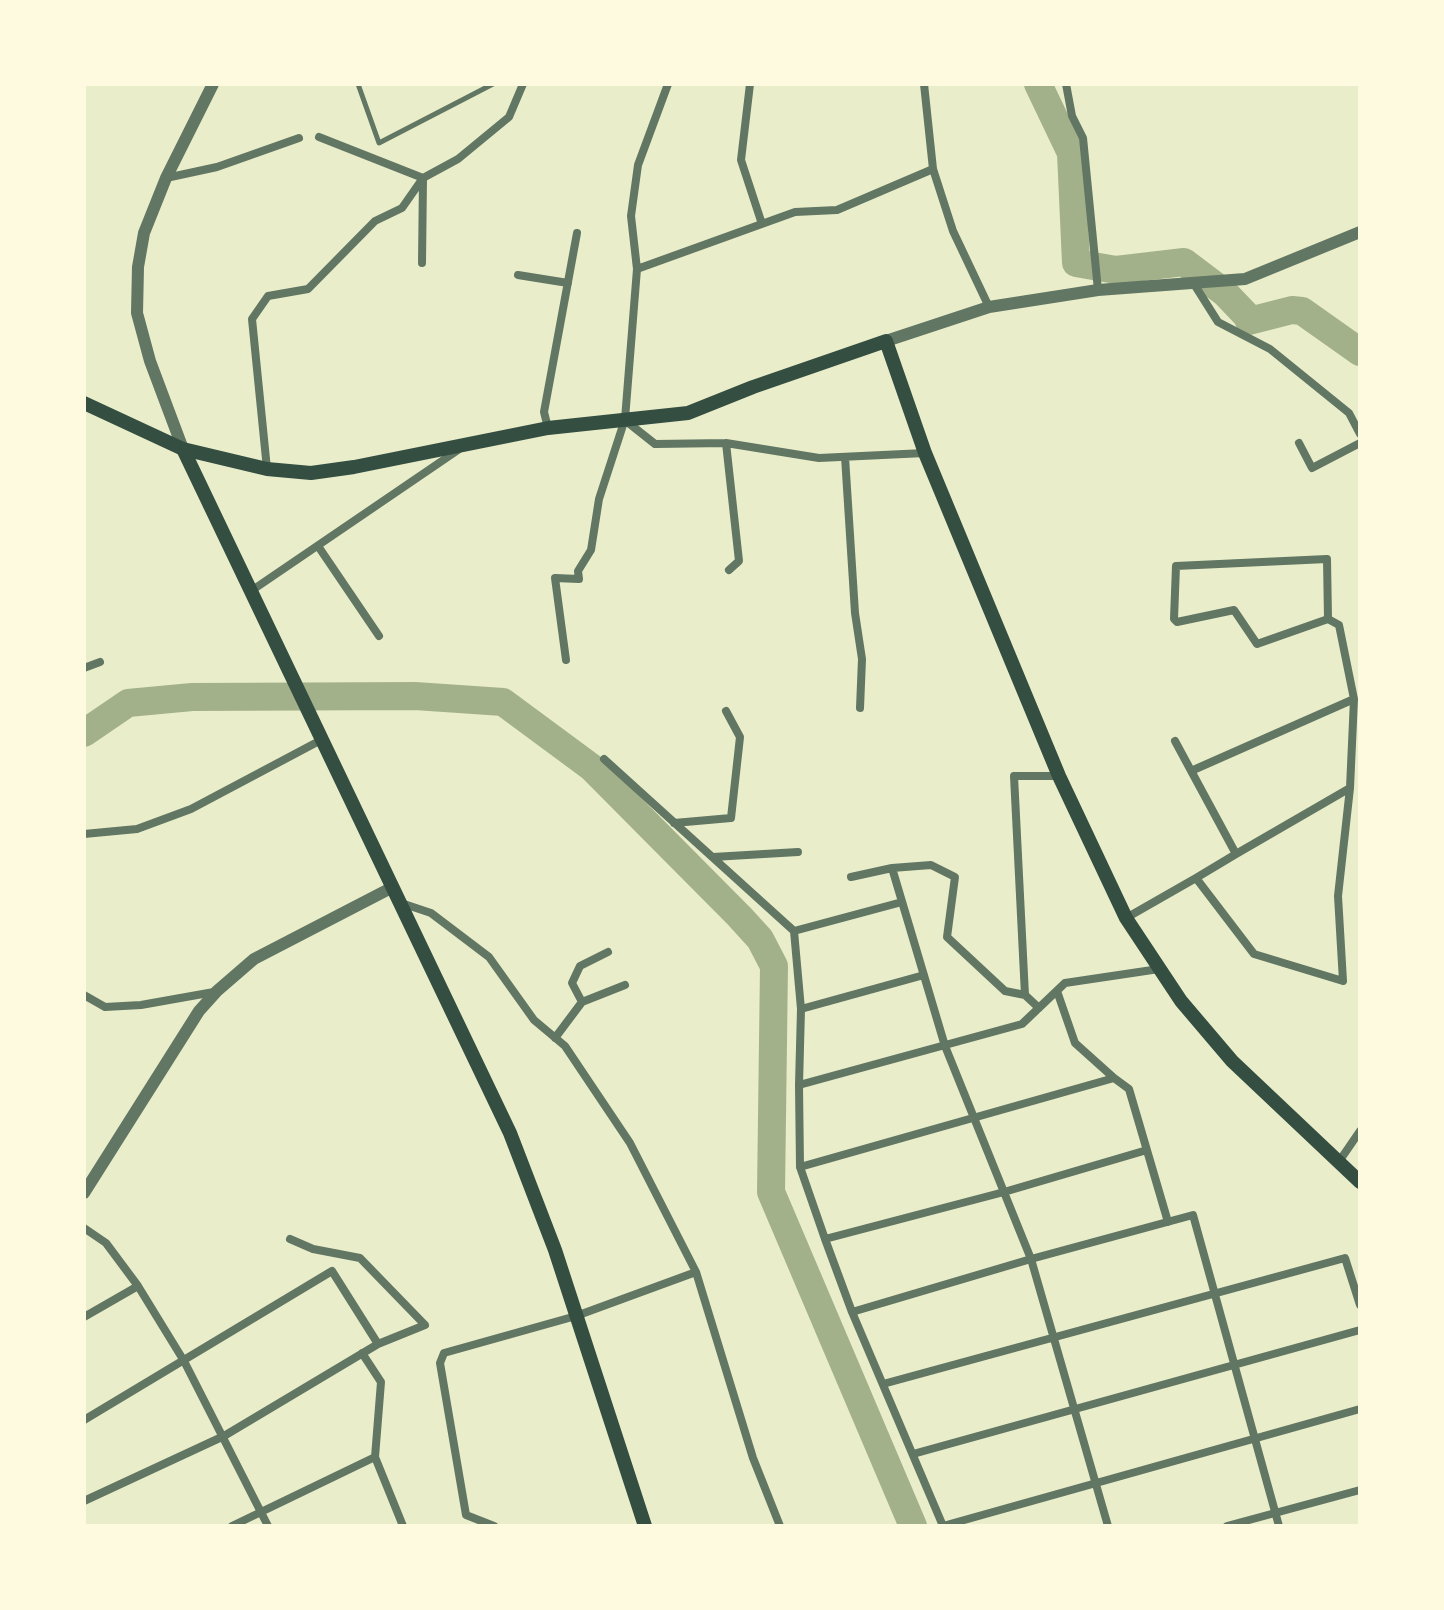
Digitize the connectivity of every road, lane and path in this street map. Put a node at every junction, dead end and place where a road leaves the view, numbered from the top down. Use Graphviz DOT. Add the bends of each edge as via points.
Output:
graph roads {
  1 [pos="213,84"];
  2 [pos="358,84"];
  3 [pos="493,84"];
  4 [pos="523,84"];
  5 [pos="668,84"];
  6 [pos="750,84"];
  7 [pos="924,84"];
  8 [pos="1066,84"];
  9 [pos="319,137"];
  10 [pos="299,138"];
  11 [pos="933,169"];
  12 [pos="166,178"];
  13 [pos="423,178"];
  14 [pos="762,224"];
  15 [pos="1360,232"];
  16 [pos="577,233"];
  17 [pos="422,263"];
  18 [pos="637,269"];
  19 [pos="518,275"];
  20 [pos="568,283"];
  21 [pos="1196,284"];
  22 [pos="1098,290"];
  23 [pos="989,307"];
  24 [pos="886,341"];
  25 [pos="84,403"];
  26 [pos="625,419"];
  27 [pos="548,428"];
  28 [pos="1360,434"];
  29 [pos="726,443"];
  30 [pos="1299,443"];
  31 [pos="1360,443"];
  32 [pos="465,445"];
  33 [pos="183,449"];
  34 [pos="925,453"];
  35 [pos="845,457"];
  36 [pos="267,469"];
  37 [pos="318,546"];
  38 [pos="729,570"];
  39 [pos="251,591"];
  40 [pos="1328,619"];
  41 [pos="379,636"];
  42 [pos="566,660"];
  43 [pos="100,662"];
  44 [pos="84,668"];
  45 [pos="1354,699"];
  46 [pos="860,708"];
  47 [pos="726,711"];
  48 [pos="323,739"];
  49 [pos="1175,741"];
  50 [pos="604,759"];
  51 [pos="1191,771"];
  52 [pos="1059,776"];
  53 [pos="1350,788"];
  54 [pos="674,823"];
  55 [pos="84,834"];
  56 [pos="798,852"];
  57 [pos="1236,854"];
  58 [pos="713,857"];
  59 [pos="892,868"];
  60 [pos="851,877"];
  61 [pos="1196,878"];
  62 [pos="393,887"];
  63 [pos="902,902"];
  64 [pos="400,903"];
  65 [pos="1126,918"];
  66 [pos="794,931"];
  67 [pos="608,952"];
  68 [pos="1159,969"];
  69 [pos="924,975"];
  70 [pos="625,985"];
  71 [pos="217,991"];
  72 [pos="1057,991"];
  73 [pos="84,995"];
  74 [pos="1025,995"];
  75 [pos="582,1002"];
  76 [pos="1039,1008"];
  77 [pos="801,1009"];
  78 [pos="555,1038"];
  79 [pos="945,1046"];
  80 [pos="1114,1078"];
  81 [pos="799,1085"];
  82 [pos="974,1118"];
  83 [pos="1360,1131"];
  84 [pos="1147,1150"];
  85 [pos="1338,1163"];
  86 [pos="800,1167"];
  87 [pos="1360,1182"];
  88 [pos="1004,1192"];
  89 [pos="84,1193"];
  90 [pos="1168,1222"];
  91 [pos="84,1228"];
  92 [pos="290,1239"];
  93 [pos="825,1239"];
  94 [pos="1031,1259"];
  95 [pos="696,1272"];
  96 [pos="138,1286"];
  97 [pos="1214,1292"];
  98 [pos="1360,1305"];
  99 [pos="852,1312"];
  100 [pos="576,1316"];
  101 [pos="84,1317"];
  102 [pos="1360,1330"];
  103 [pos="1053,1337"];
  104 [pos="378,1344"];
  105 [pos="362,1353"];
  106 [pos="184,1361"];
  107 [pos="1234,1364"];
  108 [pos="883,1384"];
  109 [pos="1074,1409"];
  110 [pos="1360,1409"];
  111 [pos="84,1420"];
  112 [pos="224,1436"];
  113 [pos="1255,1439"];
  114 [pos="913,1454"];
  115 [pos="375,1457"];
  116 [pos="1096,1483"];
  117 [pos="1360,1490"];
  118 [pos="84,1501"];
  119 [pos="261,1512"];
  120 [pos="1275,1513"];
  121 [pos="232,1526"];
  122 [pos="268,1526"];
  123 [pos="403,1526"];
  124 [pos="494,1526"];
  125 [pos="645,1526"];
  126 [pos="780,1526"];
  127 [pos="943,1526"];
  128 [pos="1108,1526"];
  129 [pos="1227,1526"];
  130 [pos="1279,1526"];
  1 -- 12 [label="street"];
  2 -- 3 [label="lane" via="379,143"];
  4 -- 13 [label="street" via="509,117 458,159"];
  5 -- 18 [label="street" via="638,165 631,216"];
  6 -- 14 [label="street" via="741,160"];
  7 -- 11 [label="street"];
  8 -- 22 [label="street" via="1083,138"];
  9 -- 13 [label="street"];
  10 -- 12 [label="street" via="217,167"];
  11 -- 14 [label="street" via="837,210 795,212"];
  11 -- 23 [label="street" via="953,231"];
  12 -- 33 [label="street" via="142,245 137,313"];
  13 -- 17 [label="street"];
  13 -- 36 [label="street" via="402,208 375,221 308,289 268,296 252,319"];
  14 -- 18 [label="street"];
  15 -- 21 [label="street" via="1245,279"];
  16 -- 20 [label="street"];
  18 -- 26 [label="street"];
  19 -- 20 [label="street"];
  20 -- 27 [label="street" via="544,412"];
  21 -- 22 [label="street"];
  21 -- 28 [label="street" via="1218,322 1270,349 1349,413"];
  22 -- 23 [label="street"];
  23 -- 24 [label="street"];
  24 -- 26 [label="main road" via="688,413"];
  24 -- 34 [label="main road"];
  25 -- 33 [label="main road"];
  26 -- 27 [label="main road"];
  26 -- 29 [label="street" via="655,444"];
  26 -- 42 [label="street" via="579,579 555,578"];
  27 -- 32 [label="main road"];
  29 -- 35 [label="street" via="819,458"];
  29 -- 38 [label="street" via="739,561"];
  30 -- 31 [label="street" via="1312,468"];
  32 -- 36 [label="main road" via="311,473"];
  32 -- 37 [label="street"];
  33 -- 36 [label="main road"];
  33 -- 39 [label="main road"];
  34 -- 35 [label="street"];
  34 -- 52 [label="main road"];
  35 -- 46 [label="street" via="862,659"];
  37 -- 39 [label="street"];
  37 -- 41 [label="street"];
  39 -- 48 [label="main road"];
  40 -- 40 [label="street" via="1327,559 1176,566 1177,622 1234,610 1257,644"];
  40 -- 45 [label="street" via="1339,625"];
  43 -- 44 [label="street"];
  45 -- 51 [label="street"];
  45 -- 53 [label="street"];
  47 -- 54 [label="street" via="740,737 731,818"];
  48 -- 55 [label="street" via="191,809 137,829"];
  48 -- 62 [label="main road"];
  49 -- 51 [label="street"];
  50 -- 54 [label="street"];
  51 -- 57 [label="street"];
  52 -- 65 [label="main road"];
  52 -- 74 [label="street" via="1014,776"];
  53 -- 57 [label="street"];
  53 -- 61 [label="street" via="1338,896 1343,981 1254,954"];
  54 -- 58 [label="street"];
  56 -- 58 [label="street"];
  57 -- 61 [label="street"];
  58 -- 66 [label="street"];
  59 -- 60 [label="street"];
  59 -- 63 [label="street"];
  59 -- 74 [label="street" via="931,865 955,877 947,937 1005,991"];
  61 -- 65 [label="street"];
  62 -- 64 [label="main road"];
  62 -- 71 [label="street" via="254,959"];
  63 -- 66 [label="street"];
  63 -- 69 [label="street"];
  64 -- 78 [label="street" via="431,913 489,957 534,1020"];
  64 -- 100 [label="main road" via="510,1133"];
  65 -- 68 [label="main road"];
  66 -- 77 [label="street"];
  67 -- 75 [label="street" via="580,966 572,983"];
  68 -- 72 [label="street" via="1065,983"];
  68 -- 85 [label="main road" via="1232,1061"];
  69 -- 77 [label="street"];
  69 -- 79 [label="street"];
  70 -- 75 [label="street"];
  71 -- 73 [label="street" via="105,1007"];
  71 -- 89 [label="street" via="199,1011"];
  72 -- 76 [label="street"];
  72 -- 80 [label="street" via="1075,1043"];
  74 -- 76 [label="street"];
  75 -- 78 [label="street"];
  76 -- 79 [label="street" via="1022,1024"];
  77 -- 81 [label="street"];
  78 -- 95 [label="street" via="630,1143"];
  79 -- 81 [label="street"];
  79 -- 82 [label="street"];
  80 -- 82 [label="street"];
  80 -- 84 [label="street" via="1129,1089"];
  81 -- 86 [label="street"];
  82 -- 86 [label="street"];
  82 -- 88 [label="street"];
  83 -- 85 [label="street"];
  84 -- 88 [label="street"];
  84 -- 90 [label="street"];
  85 -- 87 [label="main road"];
  86 -- 93 [label="street"];
  88 -- 93 [label="street"];
  88 -- 94 [label="street"];
  90 -- 94 [label="street"];
  90 -- 97 [label="street" via="1193,1215"];
  91 -- 96 [label="street" via="106,1243"];
  92 -- 104 [label="street" via="360,1258 425,1325"];
  93 -- 99 [label="street"];
  94 -- 99 [label="street"];
  94 -- 103 [label="street"];
  95 -- 100 [label="street"];
  95 -- 126 [label="street" via="753,1458"];
  96 -- 101 [label="street"];
  96 -- 106 [label="street"];
  97 -- 98 [label="street" via="1345,1258"];
  97 -- 103 [label="street"];
  97 -- 107 [label="street"];
  99 -- 108 [label="street"];
  100 -- 124 [label="street" via="444,1353 440,1363 466,1515"];
  100 -- 125 [label="main road"];
  102 -- 107 [label="street"];
  103 -- 108 [label="street"];
  103 -- 109 [label="street"];
  104 -- 105 [label="street"];
  104 -- 106 [label="street" via="332,1271"];
  105 -- 112 [label="street"];
  105 -- 115 [label="street" via="381,1382"];
  106 -- 111 [label="street"];
  106 -- 112 [label="street"];
  107 -- 109 [label="street"];
  107 -- 113 [label="street"];
  108 -- 114 [label="street"];
  109 -- 114 [label="street"];
  109 -- 116 [label="street"];
  110 -- 113 [label="street"];
  112 -- 118 [label="street"];
  112 -- 119 [label="street"];
  113 -- 116 [label="street"];
  113 -- 120 [label="street"];
  114 -- 127 [label="street"];
  115 -- 119 [label="street"];
  115 -- 123 [label="street"];
  116 -- 127 [label="street"];
  116 -- 128 [label="street"];
  117 -- 120 [label="street"];
  119 -- 121 [label="street"];
  119 -- 122 [label="street"];
  120 -- 129 [label="street"];
  120 -- 130 [label="street"];
}
